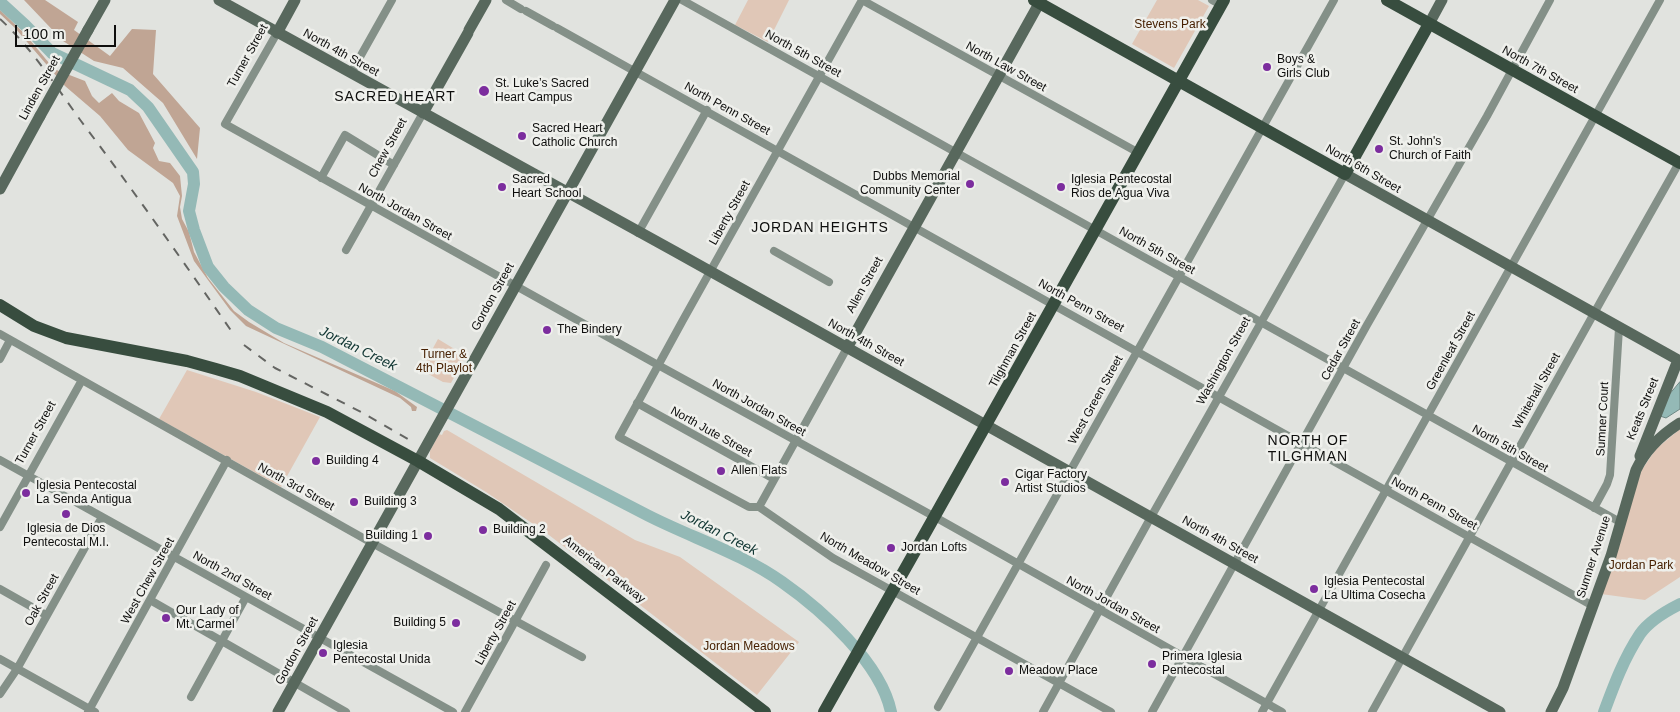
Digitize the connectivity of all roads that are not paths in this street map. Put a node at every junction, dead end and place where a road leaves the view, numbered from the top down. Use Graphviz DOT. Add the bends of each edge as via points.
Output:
graph roads {
  1 [pos="105,0"];
  2 [pos="219,0"];
  3 [pos="295,0"];
  4 [pos="392,0"];
  5 [pos="486,0"];
  6 [pos="506,0"];
  7 [pos="675,0"];
  8 [pos="682,0"];
  9 [pos="862,0"];
  10 [pos="1334,0"];
  11 [pos="1387,0"];
  12 [pos="1442,0"];
  13 [pos="1550,0"];
  14 [pos="1660,0"];
  15 [pos="1038,1"];
  16 [pos="1219,2"];
  17 [pos="1429,24"];
  18 [pos="277,33"];
  19 [pos="1512,70"];
  20 [pos="636,71"];
  21 [pos="350,74"];
  22 [pos="998,76"];
  23 [pos="819,77"];
  24 [pos="1179,83"];
  25 [pos="707,110"];
  26 [pos="423,113"];
  27 [pos="1595,115"];
  28 [pos="225,124"];
  29 [pos="1262,127"];
  30 [pos="778,150"];
  31 [pos="956,152"];
  32 [pos="1139,153"];
  33 [pos="1680,162"];
  34 [pos="394,165"];
  35 [pos="1345,174"];
  36 [pos="321,178"];
  37 [pos="0,189"];
  38 [pos="567,194"];
  39 [pos="371,206"];
  40 [pos="1427,221"];
  41 [pos="914,226"];
  42 [pos="1096,230"];
  43 [pos="638,233"];
  44 [pos="346,250"];
  45 [pos="774,251"];
  46 [pos="1510,267"];
  47 [pos="709,272"];
  48 [pos="1180,276"];
  49 [pos="829,282"];
  50 [pos="515,286"];
  51 [pos="1054,304"];
  52 [pos="0,305"];
  53 [pos="1594,314"];
  54 [pos="1262,323"];
  55 [pos="1619,328"];
  56 [pos="0,334"];
  57 [pos="10,340"];
  58 [pos="846,348"];
  59 [pos="1137,350"];
  60 [pos="0,359"];
  61 [pos="1679,361"];
  62 [pos="658,365"];
  63 [pos="1344,368"];
  64 [pos="82,380"];
  65 [pos="1220,397"];
  66 [pos="637,403"];
  67 [pos="1428,416"];
  68 [pos="1680,423"];
  69 [pos="986,426"];
  70 [pos="618,437"];
  71 [pos="795,441"];
  72 [pos="1303,443"];
  73 [pos="0,460"];
  74 [pos="227,460"];
  75 [pos="418,460"];
  76 [pos="1511,462"];
  77 [pos="1636,470"];
  78 [pos="1069,471"];
  79 [pos="28,476"];
  80 [pos="774,479"];
  81 [pos="1386,490"];
  82 [pos="759,506"];
  83 [pos="1594,508"];
  84 [pos="102,516"];
  85 [pos="935,517"];
  86 [pos="1151,517"];
  87 [pos="1620,522"];
  88 [pos="0,527"];
  89 [pos="1470,537"];
  90 [pos="372,543"];
  91 [pos="174,557"];
  92 [pos="1017,564"];
  93 [pos="1235,564"];
  94 [pos="546,565"];
  95 [pos="0,589"];
  96 [pos="246,597"];
  97 [pos="150,600"];
  98 [pos="1593,606"];
  99 [pos="1100,610"];
  100 [pos="1318,611"];
  101 [pos="46,615"];
  102 [pos="516,621"];
  103 [pos="977,637"];
  104 [pos="320,638"];
  105 [pos="222,641"];
  106 [pos="1183,656"];
  107 [pos="582,658"];
  108 [pos="1402,658"];
  109 [pos="0,659"];
  110 [pos="17,669"];
  111 [pos="294,683"];
  112 [pos="1059,683"];
  113 [pos="0,694"];
  114 [pos="190,697"];
  115 [pos="1266,703"];
  116 [pos="938,707"];
  117 [pos="91,711"];
  118 [pos="278,712"];
  119 [pos="346,712"];
  120 [pos="453,712"];
  121 [pos="465,712"];
  122 [pos="765,712"];
  123 [pos="824,712"];
  124 [pos="1043,712"];
  125 [pos="1111,712"];
  126 [pos="1152,712"];
  127 [pos="1262,712"];
  128 [pos="1282,712"];
  129 [pos="1372,712"];
  130 [pos="1500,712"];
  131 [pos="1551,712"];
  1 -- 37 [label="street, Linden Street, bridge"];
  2 -- 18 [label="street, North 4th Street"];
  3 -- 18 [label="street, Turner Street"];
  4 -- 21 [label="street"];
  5 -- 26 [label="street, Chew Street"];
  6 -- 20 [label="street, North Penn Street"];
  7 -- 20 [label="street, Gordon Street"];
  8 -- 23 [label="street, North 5th Street"];
  9 -- 22 [label="street, North Law Street"];
  9 -- 23 [label="street, Liberty Street"];
  10 -- 29 [label="street, West Green Street"];
  11 -- 17 [label="main road, North 7th Street"];
  12 -- 17 [label="street"];
  13 -- 19 [label="street, Cedar Street"];
  14 -- 27 [label="street, Greenleaf Street"];
  15 -- 22 [label="street, Allen Street"];
  15 -- 24 [label="main road, North 6th Street"];
  16 -- 24 [label="main road, Tilghman Street"];
  17 -- 19 [label="main road, North 7th Street"];
  17 -- 35 [label="main road, Washington Street"];
  18 -- 21 [label="street, North 4th Street"];
  18 -- 28 [label="street, Turner Street"];
  19 -- 27 [label="main road, North 7th Street"];
  19 -- 40 [label="street, Cedar Street"];
  20 -- 25 [label="street, North Penn Street"];
  20 -- 38 [label="street, Gordon Street"];
  21 -- 26 [label="street, North 4th Street"];
  22 -- 31 [label="street, Allen Street"];
  22 -- 32 [label="street, North Law Street"];
  23 -- 30 [label="street, Liberty Street"];
  23 -- 31 [label="street, North 5th Street"];
  24 -- 29 [label="main road, North 6th Street"];
  24 -- 32 [label="main road, Tilghman Street"];
  25 -- 30 [label="street, North Penn Street"];
  25 -- 43 [label="street"];
  26 -- 34 [label="street, Chew Street"];
  26 -- 38 [label="street, North 4th Street"];
  27 -- 33 [label="main road, North 7th Street"];
  27 -- 46 [label="street, Greenleaf Street"];
  28 -- 36 [label="street, North Jordan Street"];
  29 -- 35 [label="main road, North 6th Street"];
  29 -- 48 [label="street, West Green Street"];
  30 -- 41 [label="street, North Penn Street"];
  30 -- 47 [label="street, Liberty Street"];
  31 -- 41 [label="street, Allen Street"];
  31 -- 42 [label="street, North 5th Street"];
  32 -- 42 [label="main road, Tilghman Street"];
  33 -- 53 [label="street, Whitehall Street"];
  34 -- 36 [label="street" via="345,135"];
  34 -- 39 [label="street, Chew Street"];
  35 -- 40 [label="street, North 6th Street"];
  35 -- 54 [label="street, Washington Street"];
  36 -- 39 [label="street, North Jordan Street"];
  38 -- 43 [label="street, North 4th Street"];
  38 -- 50 [label="street, Gordon Street"];
  39 -- 44 [label="street, Chew Street"];
  39 -- 50 [label="street, North Jordan Street"];
  40 -- 46 [label="street, North 6th Street"];
  40 -- 63 [label="street, Cedar Street"];
  41 -- 51 [label="street, North Penn Street"];
  41 -- 58 [label="street, Allen Street"];
  42 -- 48 [label="street, North 5th Street"];
  42 -- 51 [label="main road, Tilghman Street"];
  43 -- 47 [label="street, North 4th Street"];
  45 -- 49 [label="street"];
  46 -- 53 [label="street, North 6th Street"];
  46 -- 67 [label="street, Greenleaf Street"];
  47 -- 58 [label="street, North 4th Street"];
  47 -- 62 [label="street, Liberty Street"];
  48 -- 54 [label="street, North 5th Street"];
  48 -- 59 [label="street, West Green Street"];
  50 -- 62 [label="street, North Jordan Street"];
  50 -- 75 [label="street, Gordon Street"];
  51 -- 59 [label="street, North Penn Street"];
  51 -- 69 [label="main road, Tilghman Street"];
  52 -- 75 [label="main road, American Parkway" via="34,326 66,338 187,361 240,376 327,412"];
  53 -- 55 [label="street, North 6th Street"];
  53 -- 76 [label="street, Whitehall Street"];
  54 -- 63 [label="street, North 5th Street"];
  54 -- 65 [label="street, Washington Street"];
  55 -- 61 [label="street, North 6th Street"];
  55 -- 83 [label="street, Sumner Court" via="1610,475"];
  56 -- 57 [label="street, North 3rd Street"];
  57 -- 60 [label="street"];
  57 -- 64 [label="street, North 3rd Street"];
  58 -- 69 [label="street, North 4th Street"];
  58 -- 71 [label="street, Allen Street"];
  59 -- 65 [label="street, North Penn Street"];
  59 -- 78 [label="street, West Green Street"];
  61 -- 77 [label="street, Keats Street"];
  62 -- 66 [label="street, Liberty Street"];
  62 -- 71 [label="street, North Jordan Street"];
  63 -- 67 [label="street, North 5th Street"];
  63 -- 72 [label="street, Cedar Street"];
  64 -- 74 [label="street, North 3rd Street"];
  64 -- 79 [label="street, Turner Street"];
  65 -- 72 [label="street, North Penn Street"];
  65 -- 86 [label="street, Washington Street"];
  66 -- 70 [label="street, Liberty Street"];
  66 -- 80 [label="street, North Jute Street"];
  67 -- 76 [label="street, North 5th Street"];
  67 -- 81 [label="street, Greenleaf Street"];
  68 -- 77 [label="street, Sumner Avenue" via="1655,442"];
  69 -- 78 [label="street, North 4th Street"];
  69 -- 85 [label="main road, Tilghman Street"];
  70 -- 82 [label="street, North Meadow Street" via="749,506"];
  71 -- 80 [label="street, Allen Street"];
  71 -- 85 [label="street, North Jordan Street"];
  72 -- 81 [label="street, North Penn Street"];
  72 -- 93 [label="street, Cedar Street"];
  73 -- 79 [label="street, North 2nd Street"];
  74 -- 90 [label="street, North 3rd Street"];
  74 -- 91 [label="street, West Chew Street"];
  75 -- 90 [label="street, Gordon Street"];
  75 -- 122 [label="main road, American Parkway" via="499,509"];
  76 -- 83 [label="street, North 5th Street"];
  76 -- 89 [label="street, Whitehall Street"];
  77 -- 87 [label="street, Sumner Avenue"];
  78 -- 86 [label="street, North 4th Street"];
  78 -- 92 [label="street, West Green Street"];
  79 -- 84 [label="street, North 2nd Street"];
  79 -- 88 [label="street, Turner Street"];
  80 -- 82 [label="street, Allen Street"];
  81 -- 89 [label="street, North Penn Street"];
  81 -- 100 [label="street, Greenleaf Street"];
  82 -- 103 [label="street, North Meadow Street" via="833,558"];
  83 -- 87 [label="street, North 5th Street"];
  84 -- 91 [label="street, North 2nd Street"];
  84 -- 101 [label="street, Oak Street"];
  85 -- 92 [label="street, North Jordan Street"];
  85 -- 123 [label="main road, Tilghman Street, bridge"];
  86 -- 93 [label="street, North 4th Street"];
  86 -- 99 [label="street, Washington Street"];
  87 -- 98 [label="street, Sumner Avenue"];
  89 -- 98 [label="street, North Penn Street"];
  89 -- 108 [label="street, Whitehall Street"];
  90 -- 102 [label="street, North 3rd Street"];
  90 -- 104 [label="street, Gordon Street"];
  91 -- 96 [label="street, North 2nd Street"];
  91 -- 97 [label="street, West Chew Street"];
  92 -- 99 [label="street, North Jordan Street"];
  92 -- 103 [label="street, West Green Street"];
  93 -- 100 [label="street, North 4th Street"];
  93 -- 106 [label="street, Cedar Street"];
  94 -- 102 [label="street, Liberty Street"];
  95 -- 101 [label="street"];
  96 -- 104 [label="street, North 2nd Street"];
  96 -- 105 [label="street"];
  97 -- 105 [label="street"];
  97 -- 117 [label="street, West Chew Street"];
  98 -- 131 [label="street, Sumner Avenue"];
  99 -- 106 [label="street, North Jordan Street"];
  99 -- 112 [label="street, Washington Street"];
  100 -- 108 [label="street, North 4th Street"];
  100 -- 115 [label="street, Greenleaf Street"];
  101 -- 110 [label="street, Oak Street"];
  102 -- 107 [label="street, North 3rd Street"];
  102 -- 121 [label="street, Liberty Street"];
  103 -- 112 [label="street, North Meadow Street"];
  103 -- 116 [label="street, West Green Street"];
  104 -- 111 [label="street, Gordon Street"];
  104 -- 120 [label="street, North 2nd Street"];
  105 -- 111 [label="street"];
  105 -- 114 [label="street"];
  106 -- 115 [label="street, North Jordan Street"];
  106 -- 126 [label="street, Cedar Street"];
  108 -- 129 [label="street, Whitehall Street"];
  108 -- 130 [label="street, North 4th Street"];
  109 -- 110 [label="street"];
  110 -- 113 [label="street, Oak Street"];
  110 -- 117 [label="street"];
  111 -- 118 [label="street, Gordon Street"];
  111 -- 119 [label="street"];
  112 -- 124 [label="street, Washington Street"];
  112 -- 125 [label="street, North Meadow Street"];
  115 -- 127 [label="street, Greenleaf Street"];
  115 -- 128 [label="street, North Jordan Street"];
}
